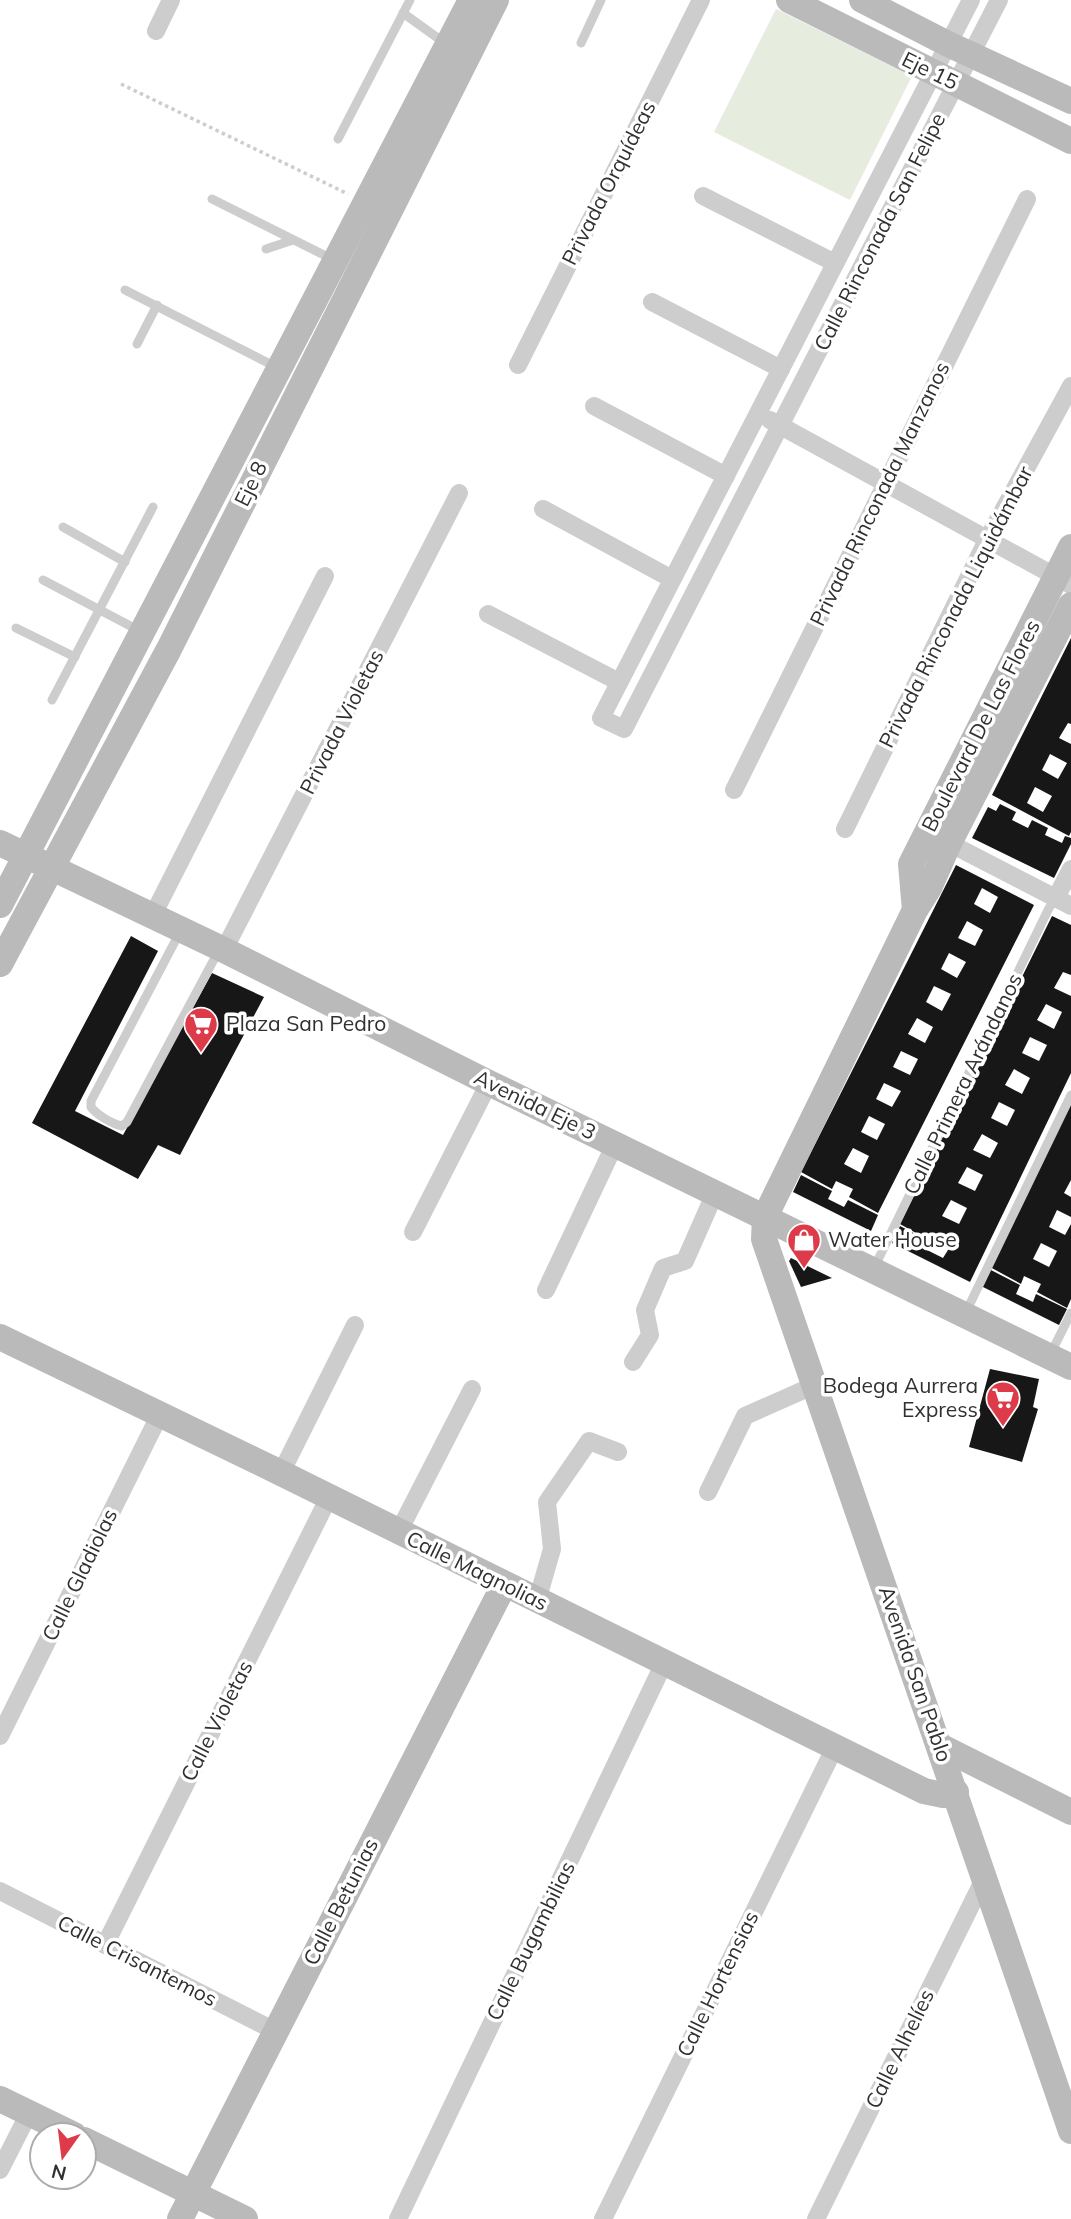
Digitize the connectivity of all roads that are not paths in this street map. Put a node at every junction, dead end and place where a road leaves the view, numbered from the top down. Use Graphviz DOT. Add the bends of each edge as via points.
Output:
graph roads {
  1 [pos="171,0"];
  2 [pos="410,0"];
  3 [pos="471,0"];
  4 [pos="496,0"];
  5 [pos="601,0"];
  6 [pos="701,0"];
  7 [pos="789,0"];
  8 [pos="862,0"];
  9 [pos="971,0"];
  10 [pos="999,0"];
  11 [pos="403,13"];
  12 [pos="156,31"];
  13 [pos="581,43"];
  14 [pos="448,45"];
  15 [pos="960,49"];
  16 [pos="945,78"];
  17 [pos="1071,101"];
  18 [pos="338,139"];
  19 [pos="1071,141"];
  20 [pos="703,196"];
  21 [pos="212,199"];
  22 [pos="1027,199"];
  23 [pos="293,240"];
  24 [pos="266,249"];
  25 [pos="336,260"];
  26 [pos="835,263"];
  27 [pos="125,290"];
  28 [pos="652,302"];
  29 [pos="157,305"];
  30 [pos="137,344"];
  31 [pos="518,365"];
  32 [pos="280,369"];
  33 [pos="781,369"];
  34 [pos="1071,386"];
  35 [pos="594,406"];
  36 [pos="758,413"];
  37 [pos="780,426"];
  38 [pos="726,476"];
  39 [pos="886,484"];
  40 [pos="459,494"];
  41 [pos="153,507"];
  42 [pos="543,509"];
  43 [pos="63,527"];
  44 [pos="987,540"];
  45 [pos="1071,547"];
  46 [pos="125,562"];
  47 [pos="326,576"];
  48 [pos="672,579"];
  49 [pos="43,580"];
  50 [pos="1063,581"];
  51 [pos="1071,605"];
  52 [pos="100,610"];
  53 [pos="488,614"];
  54 [pos="16,628"];
  55 [pos="143,633"];
  56 [pos="75,657"];
  57 [pos="619,682"];
  58 [pos="52,700"];
  59 [pos="734,790"];
  60 [pos="845,829"];
  61 [pos="0,843"];
  62 [pos="949,843"];
  63 [pos="26,856"];
  64 [pos="51,868"];
  65 [pos="1071,869"];
  66 [pos="1063,902"];
  67 [pos="0,905"];
  68 [pos="915,910"];
  69 [pos="153,915"];
  70 [pos="181,929"];
  71 [pos="222,949"];
  72 [pos="0,964"];
  73 [pos="489,1083"];
  74 [pos="1071,1096"];
  75 [pos="615,1144"];
  76 [pos="715,1193"];
  77 [pos="765,1217"];
  78 [pos="413,1232"];
  79 [pos="873,1270"];
  80 [pos="546,1290"];
  81 [pos="1071,1312"];
  82 [pos="964,1316"];
  83 [pos="355,1325"];
  84 [pos="0,1337"];
  85 [pos="633,1362"];
  86 [pos="1060,1362"];
  87 [pos="815,1385"];
  88 [pos="472,1389"];
  89 [pos="160,1414"];
  90 [pos="618,1452"];
  91 [pos="281,1473"];
  92 [pos="708,1492"];
  93 [pos="329,1497"];
  94 [pos="398,1533"];
  95 [pos="504,1585"];
  96 [pos="537,1601"];
  97 [pos="664,1662"];
  98 [pos="0,1736"];
  99 [pos="940,1746"];
  100 [pos="834,1749"];
  101 [pos="956,1792"];
  102 [pos="1071,1812"];
  103 [pos="984,1879"];
  104 [pos="0,1891"];
  105 [pos="105,1945"];
  106 [pos="275,2031"];
  107 [pos="0,2099"];
  108 [pos="29,2113"];
  109 [pos="45,2121"];
  110 [pos="1071,2131"];
  111 [pos="98,2147"];
  112 [pos="0,2170"];
  113 [pos="192,2193"];
  114 [pos="180,2219"];
  115 [pos="245,2219"];
  116 [pos="398,2219"];
  117 [pos="603,2219"];
  118 [pos="816,2219"];
  1 -- 12 [label="street"];
  2 -- 11 [label="lane"];
  3 -- 14 [label="main road, Eje 8"];
  4 -- 64 [label="main road, Eje 8" via="169,649"];
  5 -- 13 [label="lane"];
  6 -- 31 [label="street, Privada Orquídeas"];
  7 -- 16 [label="main road, Eje 15"];
  8 -- 15 [label="main road, Eje 15"];
  9 -- 15 [label="street, Calle Rinconada San Felipe"];
  10 -- 15 [label="street, Calle Rinconada San Felipe"];
  11 -- 14 [label="lane"];
  11 -- 18 [label="lane"];
  14 -- 25 [label="main road, Eje 8"];
  15 -- 16 [label="street, Calle Rinconada San Felipe"];
  15 -- 16 [label="street, Calle Rinconada San Felipe"];
  15 -- 17 [label="main road, Eje 15"];
  16 -- 19 [label="main road, Eje 15"];
  16 -- 26 [label="street, Calle Rinconada San Felipe"];
  16 -- 37 [label="street, Calle Rinconada San Felipe"];
  20 -- 26 [label="street"];
  21 -- 23 [label="lane"];
  22 -- 39 [label="street, Privada Rinconada Manzanos"];
  23 -- 24 [label="lane"];
  23 -- 25 [label="lane"];
  25 -- 32 [label="main road, Eje 8"];
  26 -- 33 [label="street, Calle Rinconada San Felipe"];
  27 -- 29 [label="lane"];
  28 -- 33 [label="street"];
  29 -- 30 [label="lane"];
  29 -- 32 [label="lane"];
  32 -- 55 [label="main road, Eje 8"];
  33 -- 36 [label="street, Calle Rinconada San Felipe"];
  34 -- 44 [label="street, Privada Rinconada Liquidámbar"];
  35 -- 38 [label="street"];
  36 -- 37 [label="street"];
  36 -- 38 [label="street, Calle Rinconada San Felipe"];
  37 -- 39 [label="street"];
  37 -- 57 [label="street, Calle Rinconada San Felipe" via="624,729 601,718"];
  38 -- 48 [label="street, Calle Rinconada San Felipe"];
  39 -- 44 [label="street"];
  39 -- 59 [label="street, Privada Rinconada Manzanos"];
  40 -- 71 [label="street, Privada Violetas"];
  41 -- 46 [label="lane"];
  42 -- 48 [label="street"];
  43 -- 46 [label="lane"];
  44 -- 50 [label="street"];
  44 -- 60 [label="street, Privada Rinconada Liquidámbar"];
  45 -- 50 [label="main road, Boulevard De Las Flores"];
  46 -- 52 [label="lane"];
  47 -- 69 [label="street"];
  48 -- 57 [label="street, Calle Rinconada San Felipe"];
  49 -- 52 [label="lane"];
  50 -- 68 [label="main road, Boulevard De Las Flores" via="911,863"];
  51 -- 62 [label="main road, Boulevard De Las Flores"];
  52 -- 55 [label="lane"];
  52 -- 56 [label="lane"];
  53 -- 57 [label="street"];
  54 -- 56 [label="lane"];
  55 -- 63 [label="main road, Eje 8"];
  56 -- 58 [label="lane"];
  61 -- 63 [label="main road, Avenida Eje 3"];
  62 -- 66 [label="street"];
  62 -- 68 [label="main road, Boulevard De Las Flores"];
  63 -- 64 [label="main road, Avenida Eje 3"];
  63 -- 67 [label="main road, Eje 8"];
  64 -- 69 [label="main road, Avenida Eje 3"];
  64 -- 72 [label="main road, Eje 8"];
  65 -- 66 [label="street"];
  66 -- 79 [label="lane, Calle Primera Arándanos" via="1049,908"];
  68 -- 77 [label="main road, Boulevard De Las Flores"];
  69 -- 70 [label="main road, Avenida Eje 3"];
  70 -- 71 [label="main road, Avenida Eje 3"];
  70 -- 71 [label="lane" via="91,1101 92,1110 116,1125 127,1122"];
  71 -- 73 [label="main road, Avenida Eje 3"];
  73 -- 75 [label="main road, Avenida Eje 3"];
  73 -- 78 [label="street"];
  74 -- 82 [label="lane"];
  75 -- 76 [label="main road, Avenida Eje 3"];
  75 -- 80 [label="street"];
  76 -- 77 [label="main road, Avenida Eje 3"];
  76 -- 85 [label="street" via="685,1261 663,1268 645,1310 650,1335"];
  77 -- 79 [label="main road, Avenida Eje 3"];
  77 -- 87 [label="main road, Avenida San Pablo" via="764,1239"];
  79 -- 82 [label="main road, Avenida Eje 3"];
  81 -- 86 [label="lane"];
  82 -- 86 [label="main road, Avenida Eje 3"];
  83 -- 91 [label="street"];
  84 -- 89 [label="main road, Calle Magnolias"];
  87 -- 92 [label="street" via="745,1416"];
  87 -- 99 [label="main road, Avenida San Pablo"];
  88 -- 94 [label="street"];
  89 -- 91 [label="main road, Calle Magnolias"];
  89 -- 98 [label="street, Calle Gladiolas"];
  90 -- 96 [label="street" via="589,1441 547,1502 552,1549"];
  91 -- 93 [label="main road, Calle Magnolias"];
  93 -- 94 [label="main road, Calle Magnolias"];
  93 -- 105 [label="street, Calle Violetas"];
  94 -- 95 [label="main road, Calle Magnolias"];
  95 -- 96 [label="main road, Calle Magnolias"];
  95 -- 106 [label="main road, Calle Betunias"];
  96 -- 97 [label="main road, Calle Magnolias"];
  97 -- 100 [label="main road, Calle Magnolias"];
  97 -- 116 [label="street, Calle Bugambilias"];
  99 -- 101 [label="main road, Avenida San Pablo"];
  99 -- 102 [label="main road"];
  100 -- 101 [label="main road, Calle Magnolias" via="924,1791"];
  100 -- 117 [label="street, Calle Hortensias"];
  101 -- 103 [label="main road, Avenida San Pablo"];
  103 -- 110 [label="main road, Avenida San Pablo"];
  103 -- 118 [label="street, Calle Alhelíes"];
  104 -- 105 [label="street, Calle Crisantemos"];
  105 -- 106 [label="street, Calle Crisantemos"];
  106 -- 113 [label="main road, Calle Betunias"];
  107 -- 108 [label="main road"];
  108 -- 109 [label="main road"];
  108 -- 112 [label="street"];
  111 -- 113 [label="main road"];
  113 -- 114 [label="main road, Calle Betunias"];
  113 -- 115 [label="main road"];
}
